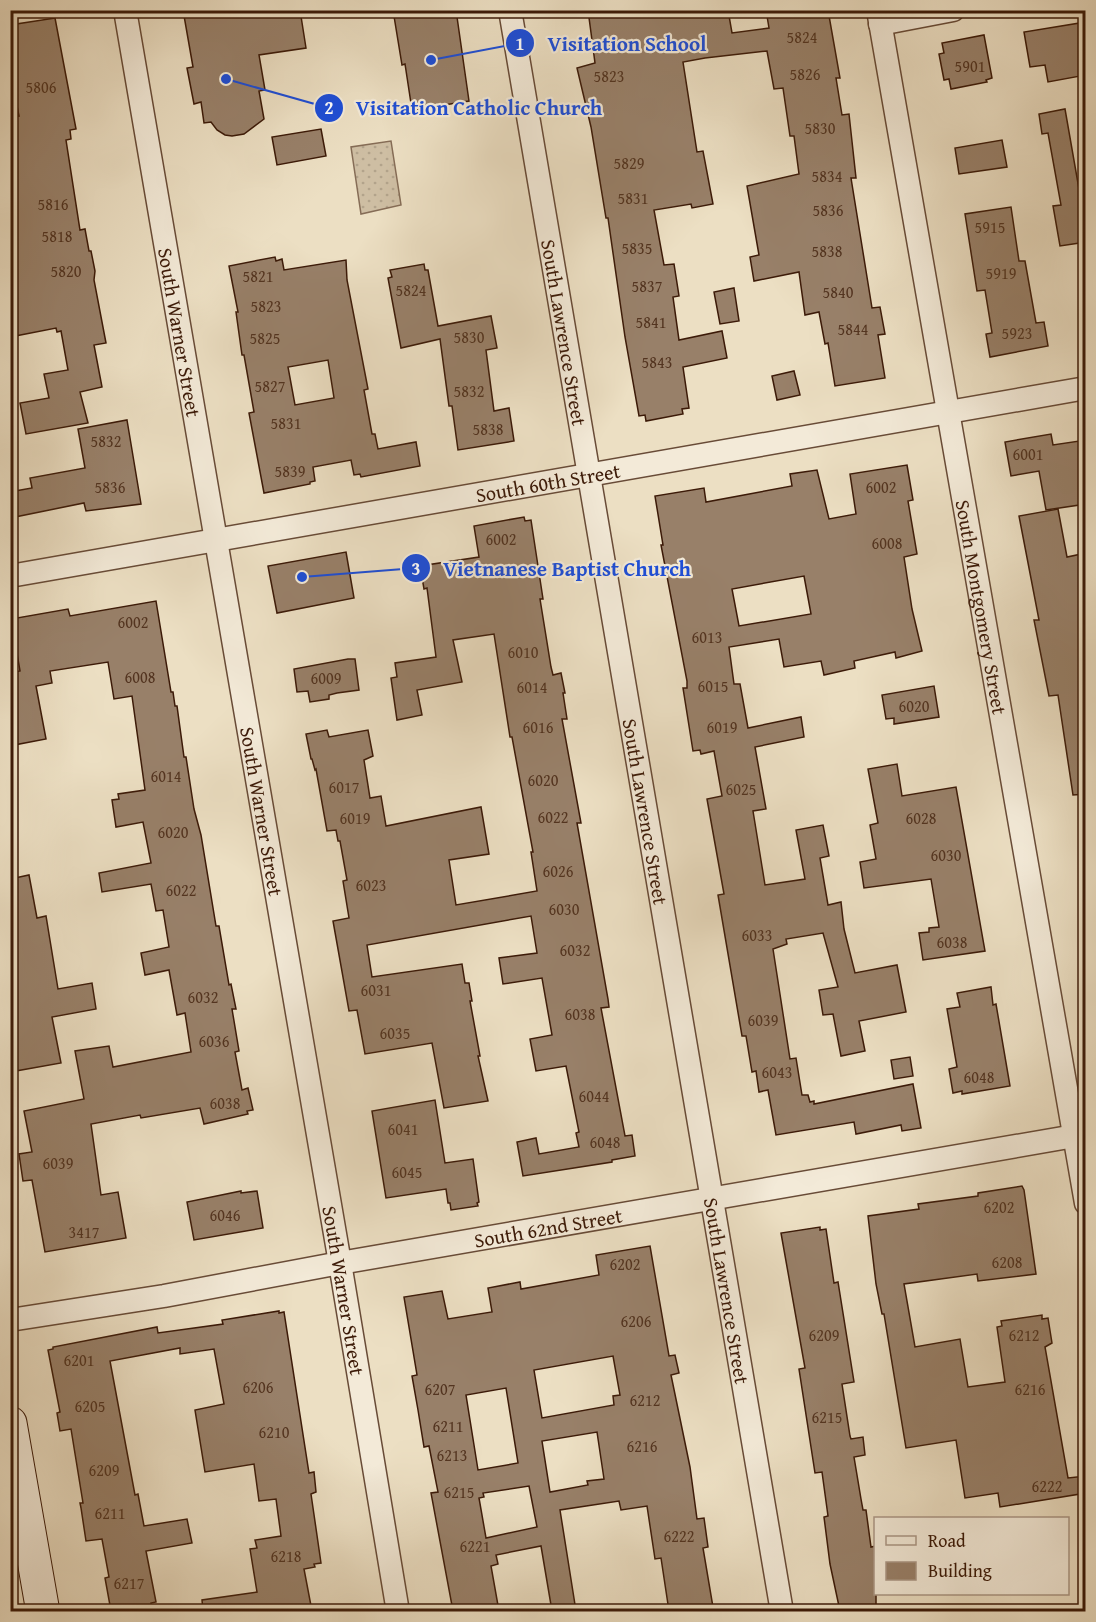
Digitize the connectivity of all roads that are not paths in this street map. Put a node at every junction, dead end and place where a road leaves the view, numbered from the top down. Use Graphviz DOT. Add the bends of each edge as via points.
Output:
graph roads {
  1 [pos="125,10"];
  2 [pos="510,10"];
  3 [pos="953,10"];
  4 [pos="879,17"];
  5 [pos="1086,388"];
  6 [pos="949,412"];
  7 [pos="589,475"];
  8 [pos="216,541"];
  9 [pos="10,576"];
  10 [pos="1080,1135"];
  11 [pos="712,1198"];
  12 [pos="1086,1203"];
  13 [pos="340,1263"];
  14 [pos="10,1320"];
  15 [pos="10,1423"];
  16 [pos="43,1611"];
  17 [pos="398,1611"];
  18 [pos="782,1611"];
  1 -- 8 [label="street, South Warner Street"];
  2 -- 7 [label="street, South Lawrence Street"];
  3 -- 4 [label="street"];
  4 -- 6 [label="street, South Montgomery Street"];
  5 -- 6 [label="street, South 60th Street"];
  6 -- 7 [label="street, South 60th Street"];
  6 -- 10 [label="street, South Montgomery Street"];
  7 -- 8 [label="street, South 60th Street"];
  7 -- 11 [label="street, South Lawrence Street"];
  8 -- 9 [label="street, South 60th Street"];
  8 -- 13 [label="street, South Warner Street"];
  10 -- 11 [label="street, South 62nd Street"];
  10 -- 12 [label="street, South Montgomery Street"];
  11 -- 13 [label="street, South 62nd Street"];
  11 -- 18 [label="street, South Lawrence Street"];
  13 -- 14 [label="street, South 62nd Street"];
  13 -- 17 [label="street, South Warner Street"];
  15 -- 16 [label="street"];
}
